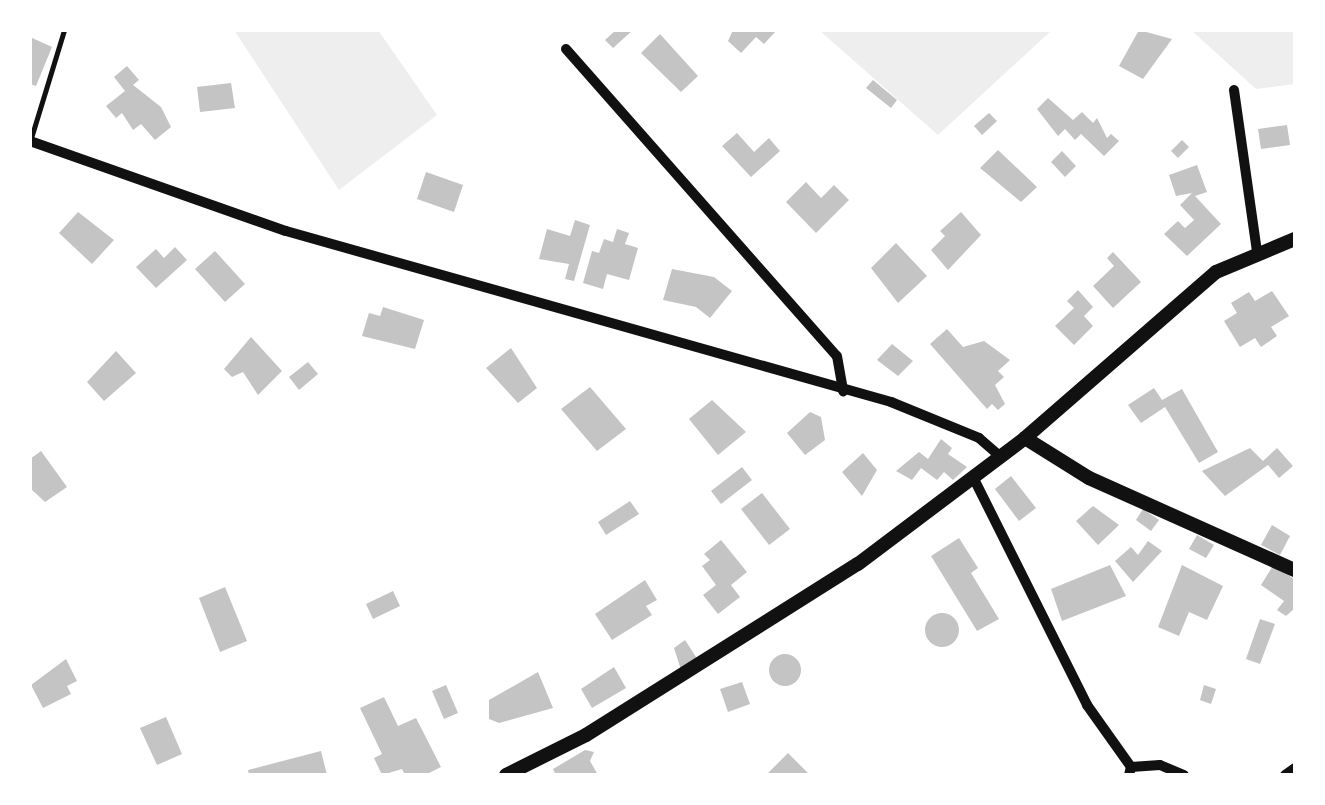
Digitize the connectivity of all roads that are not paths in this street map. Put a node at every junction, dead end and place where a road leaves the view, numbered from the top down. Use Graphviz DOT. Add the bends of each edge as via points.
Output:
graph roads {
  1 [pos="64,30"];
  2 [pos="566,50"];
  3 [pos="1234,90"];
  4 [pos="30,141"];
  5 [pos="1295,238"];
  6 [pos="1257,252"];
  7 [pos="843,392"];
  8 [pos="1024,438"];
  9 [pos="1001,457"];
  10 [pos="974,479"];
  11 [pos="1295,570"];
  12 [pos="1295,768"];
  13 [pos="1130,771"];
  14 [pos="506,775"];
  15 [pos="1184,775"];
  16 [pos="1285,775"];
  1 -- 4 [label="lane"];
  2 -- 7 [label="street" via="837,356"];
  3 -- 6 [label="street"];
  4 -- 7 [label="street" via="286,231"];
  5 -- 6 [label="street"];
  6 -- 8 [label="street" via="1175,303"];
  7 -- 9 [label="street" via="934,418"];
  8 -- 9 [label="street"];
  8 -- 11 [label="street" via="1089,478"];
  9 -- 10 [label="street"];
  10 -- 13 [label="street" via="1087,705"];
  10 -- 14 [label="street" via="765,625"];
  12 -- 16 [label="street"];
  13 -- 15 [label="street" via="1160,765"];
}
